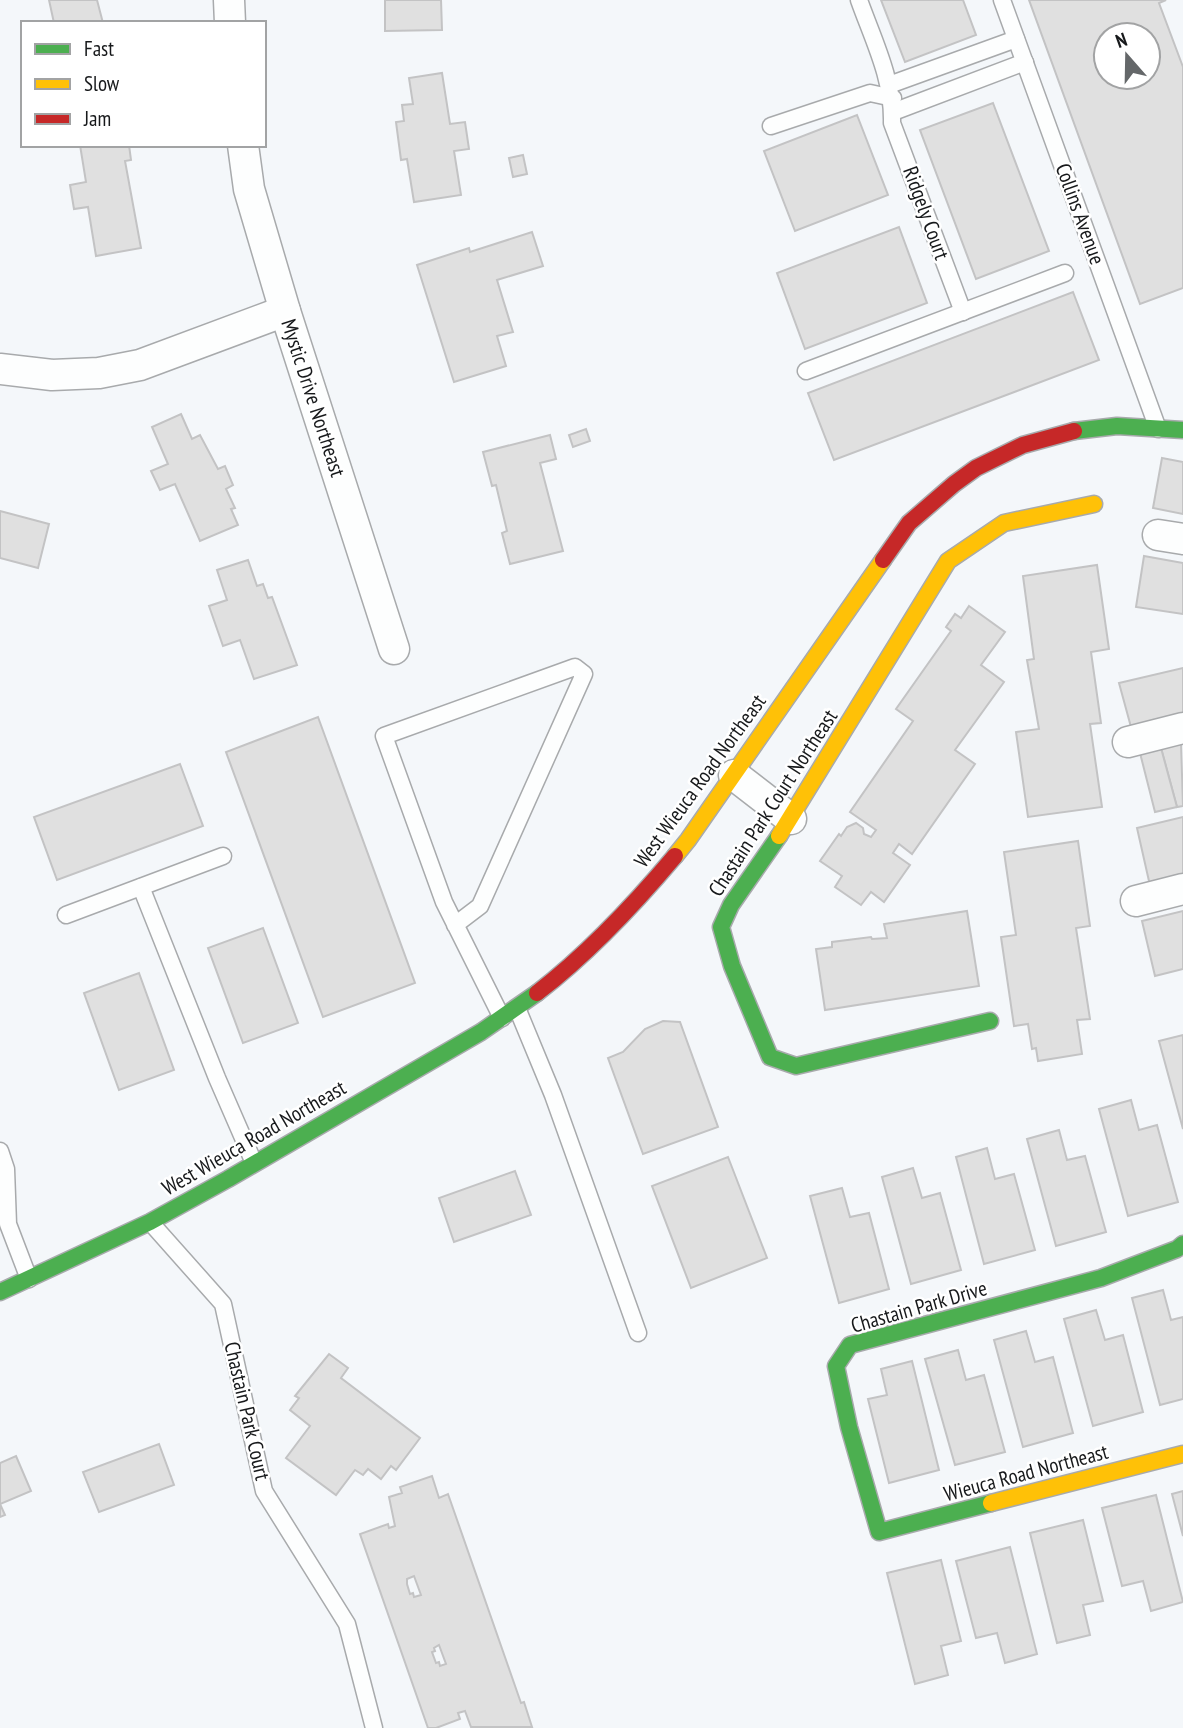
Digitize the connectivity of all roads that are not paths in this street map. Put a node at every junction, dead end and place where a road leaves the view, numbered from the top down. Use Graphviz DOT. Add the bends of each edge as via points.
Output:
graph roads {
  1 [pos="229,0"];
  2 [pos="859,0"];
  3 [pos="1002,0"];
  4 [pos="230,21"];
  5 [pos="1016,39"];
  6 [pos="1025,62"];
  7 [pos="892,98"];
  8 [pos="771,126"];
  9 [pos="243,147"];
  10 [pos="1065,274"];
  11 [pos="285,311"];
  12 [pos="963,312"];
  13 [pos="0,369"];
  14 [pos="806,371"];
  15 [pos="1157,429"];
  16 [pos="1183,430"];
  17 [pos="1094,504"];
  18 [pos="394,649"];
  19 [pos="1183,727"];
  20 [pos="1128,742"];
  21 [pos="734,775"];
  22 [pos="791,819"];
  23 [pos="223,856"];
  24 [pos="141,887"];
  25 [pos="1183,890"];
  26 [pos="1136,901"];
  27 [pos="66,915"];
  28 [pos="455,925"];
  29 [pos="517,1008"];
  30 [pos="502,1018"];
  31 [pos="990,1021"];
  32 [pos="0,1151"];
  33 [pos="254,1164"];
  34 [pos="150,1222"];
  35 [pos="1183,1244"];
  36 [pos="29,1279"];
  37 [pos="0,1292"];
  38 [pos="638,1334"];
  39 [pos="1183,1454"];
  40 [pos="879,1532"];
  41 [pos="374,1728"];
  1 -- 4 [label="street"];
  2 -- 7 [label="lane, Ridgely Court"];
  3 -- 5 [label="lane, Collins Avenue"];
  5 -- 6 [label="lane, Collins Avenue"];
  5 -- 7 [label="lane"];
  6 -- 7 [label="lane"];
  6 -- 15 [label="lane, Collins Avenue"];
  7 -- 8 [label="lane" via="870,93"];
  7 -- 12 [label="lane, Ridgely Court" via="892,123"];
  9 -- 11 [label="street, Mystic Drive Northeast" via="249,189"];
  10 -- 12 [label="lane"];
  11 -- 13 [label="street" via="140,365 52,375"];
  11 -- 18 [label="street, Mystic Drive Northeast"];
  12 -- 14 [label="lane"];
  15 -- 16 [label="street, West Wieuca Road Northeast"];
  15 -- 21 [label="street, West Wieuca Road Northeast" via="1110,426 1046,436 992,458 941,492 909,523"];
  17 -- 22 [label="street, Chastain Park Court Northeast" via="1004,523 948,561"];
  19 -- 20 [label="street"];
  21 -- 22 [label="street"];
  21 -- 29 [label="street, West Wieuca Road Northeast" via="635,903 566,971"];
  22 -- 31 [label="street, Chastain Park Court Northeast" via="731,905 721,927 770,1057 796,1066"];
  23 -- 24 [label="lane"];
  24 -- 27 [label="lane"];
  24 -- 33 [label="lane"];
  25 -- 26 [label="street"];
  28 -- 28 [label="lane" via="384,736 575,667 584,674 480,906"];
  28 -- 30 [label="lane"];
  29 -- 30 [label="street, West Wieuca Road Northeast"];
  29 -- 38 [label="lane"];
  30 -- 33 [label="street, West Wieuca Road Northeast"];
  32 -- 36 [label="lane" via="6,1169 8,1224"];
  33 -- 34 [label="street, West Wieuca Road Northeast"];
  34 -- 36 [label="street, West Wieuca Road Northeast"];
  34 -- 41 [label="lane, Chastain Park Court" via="223,1304 264,1491 347,1623"];
  35 -- 40 [label="street, Chastain Park Drive" via="1101,1278 850,1345 836,1366"];
  36 -- 37 [label="street, West Wieuca Road Northeast"];
  39 -- 40 [label="street, Wieuca Road Northeast"];
}
